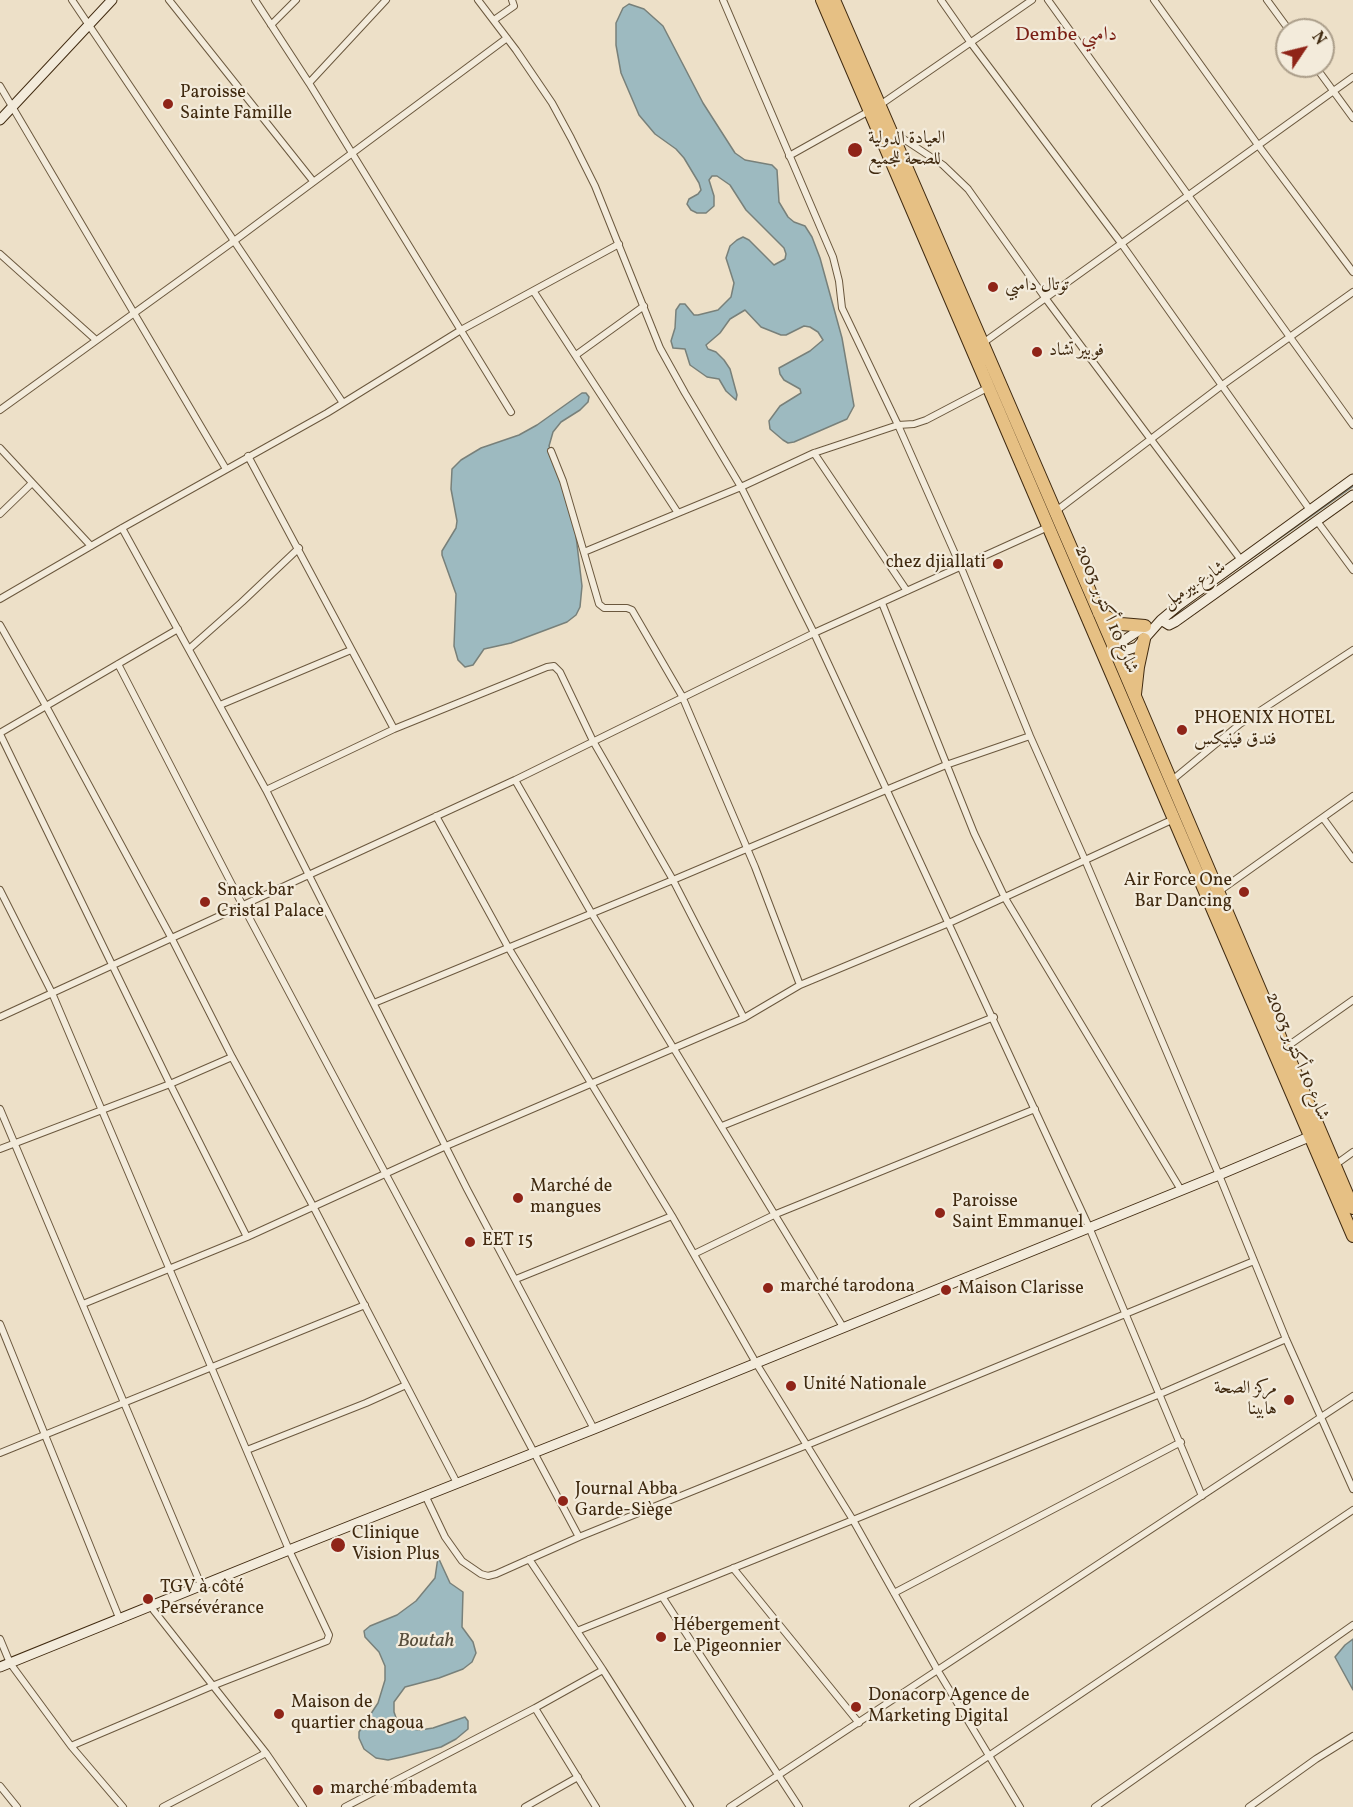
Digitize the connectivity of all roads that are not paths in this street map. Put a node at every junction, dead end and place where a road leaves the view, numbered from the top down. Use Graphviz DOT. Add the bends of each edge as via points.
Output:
graph roads {
  1 [pos="72,0"];
  2 [pos="112,0"];
  3 [pos="170,0"];
  4 [pos="255,0"];
  5 [pos="296,0"];
  6 [pos="386,0"];
  7 [pos="478,0"];
  8 [pos="512,0"];
  9 [pos="723,0"];
  10 [pos="822,0"];
  11 [pos="834,0"];
  12 [pos="941,0"];
  13 [pos="1032,0"];
  14 [pos="1048,0"];
  15 [pos="1154,0"];
  16 [pos="1268,0"];
  17 [pos="1281,18"];
  18 [pos="495,20"];
  19 [pos="271,25"];
  20 [pos="89,26"];
  21 [pos="507,38"];
  22 [pos="971,43"];
  23 [pos="1353,77"];
  24 [pos="1324,78"];
  25 [pos="309,83"];
  26 [pos="0,86"];
  27 [pos="1334,91"];
  28 [pos="13,106"];
  29 [pos="874,108"];
  30 [pos="1353,118"];
  31 [pos="0,120"];
  32 [pos="890,130"];
  33 [pos="1258,145"];
  34 [pos="352,153"];
  35 [pos="789,156"];
  36 [pos="312,181"];
  37 [pos="1188,195"];
  38 [pos="234,241"];
  39 [pos="1121,243"];
  40 [pos="619,244"];
  41 [pos="0,254"];
  42 [pos="1353,272"];
  43 [pos="534,292"];
  44 [pos="1353,292"];
  45 [pos="1046,299"];
  46 [pos="644,306"];
  47 [pos="133,312"];
  48 [pos="461,330"];
  49 [pos="1290,337"];
  50 [pos="96,340"];
  51 [pos="978,346"];
  52 [pos="576,355"];
  53 [pos="1221,386"];
  54 [pos="989,387"];
  55 [pos="343,403"];
  56 [pos="0,410"];
  57 [pos="511,412"];
  58 [pos="898,425"];
  59 [pos="1353,425"];
  60 [pos="1150,439"];
  61 [pos="0,448"];
  62 [pos="551,451"];
  63 [pos="814,453"];
  64 [pos="248,456"];
  65 [pos="226,469"];
  66 [pos="1353,478"];
  67 [pos="32,483"];
  68 [pos="741,487"];
  69 [pos="1353,495"];
  70 [pos="1310,510"];
  71 [pos="678,513"];
  72 [pos="0,514"];
  73 [pos="1055,519"];
  74 [pos="1317,521"];
  75 [pos="122,528"];
  76 [pos="91,546"];
  77 [pos="299,548"];
  78 [pos="584,552"];
  79 [pos="1241,560"];
  80 [pos="960,566"];
  81 [pos="1353,570"];
  82 [pos="907,591"];
  83 [pos="0,599"];
  84 [pos="882,603"];
  85 [pos="1099,613"];
  86 [pos="1161,620"];
  87 [pos="0,625"];
  88 [pos="1145,626"];
  89 [pos="178,629"];
  90 [pos="814,633"];
  91 [pos="1144,639"];
  92 [pos="189,649"];
  93 [pos="351,650"];
  94 [pos="1353,650"];
  95 [pos="1110,654"];
  96 [pos="118,664"];
  97 [pos="682,696"];
  98 [pos="1135,696"];
  99 [pos="220,705"];
  100 [pos="46,706"];
  101 [pos="394,729"];
  102 [pos="0,733"];
  103 [pos="1030,736"];
  104 [pos="593,741"];
  105 [pos="946,765"];
  106 [pos="515,780"];
  107 [pos="1170,781"];
  108 [pos="266,790"];
  109 [pos="886,790"];
  110 [pos="1353,796"];
  111 [pos="436,816"];
  112 [pos="1179,817"];
  113 [pos="1323,818"];
  114 [pos="747,848"];
  115 [pos="1353,859"];
  116 [pos="1085,860"];
  117 [pos="309,875"];
  118 [pos="673,880"];
  119 [pos="0,890"];
  120 [pos="1218,892"];
  121 [pos="1005,898"];
  122 [pos="243,906"];
  123 [pos="592,914"];
  124 [pos="949,923"];
  125 [pos="172,939"];
  126 [pos="508,947"];
  127 [pos="114,966"];
  128 [pos="800,985"];
  129 [pos="52,993"];
  130 [pos="1353,1000"];
  131 [pos="374,1003"];
  132 [pos="0,1017"];
  133 [pos="993,1017"];
  134 [pos="744,1018"];
  135 [pos="674,1048"];
  136 [pos="1285,1048"];
  137 [pos="232,1057"];
  138 [pos="591,1082"];
  139 [pos="170,1084"];
  140 [pos="0,1109"];
  141 [pos="1035,1109"];
  142 [pos="101,1110"];
  143 [pos="722,1126"];
  144 [pos="1316,1134"];
  145 [pos="14,1143"];
  146 [pos="446,1146"];
  147 [pos="0,1149"];
  148 [pos="1353,1152"];
  149 [pos="1335,1165"];
  150 [pos="386,1173"];
  151 [pos="1219,1175"];
  152 [pos="1182,1190"];
  153 [pos="313,1206"];
  154 [pos="1353,1208"];
  155 [pos="776,1214"];
  156 [pos="672,1216"];
  157 [pos="1089,1227"];
  158 [pos="1353,1236"];
  159 [pos="247,1237"];
  160 [pos="693,1254"];
  161 [pos="1254,1262"];
  162 [pos="170,1267"];
  163 [pos="516,1279"];
  164 [pos="83,1304"];
  165 [pos="365,1305"];
  166 [pos="1126,1314"];
  167 [pos="0,1324"];
  168 [pos="843,1327"];
  169 [pos="1286,1339"];
  170 [pos="756,1363"];
  171 [pos="211,1367"];
  172 [pos="406,1385"];
  173 [pos="1160,1394"];
  174 [pos="1353,1396"];
  175 [pos="125,1404"];
  176 [pos="1321,1417"];
  177 [pos="594,1429"];
  178 [pos="44,1434"];
  179 [pos="1181,1442"];
  180 [pos="807,1445"];
  181 [pos="247,1450"];
  182 [pos="0,1453"];
  183 [pos="535,1453"];
  184 [pos="457,1483"];
  185 [pos="1353,1489"];
  186 [pos="425,1495"];
  187 [pos="1202,1496"];
  188 [pos="1353,1510"];
  189 [pos="853,1520"];
  190 [pos="579,1537"];
  191 [pos="289,1550"];
  192 [pos="529,1559"];
  193 [pos="733,1568"];
  194 [pos="201,1586"];
  195 [pos="894,1593"];
  196 [pos="663,1598"];
  197 [pos="151,1607"];
  198 [pos="120,1620"];
  199 [pos="1353,1625"];
  200 [pos="577,1631"];
  201 [pos="0,1639"];
  202 [pos="10,1663"];
  203 [pos="0,1667"];
  204 [pos="603,1670"];
  205 [pos="938,1671"];
  206 [pos="212,1686"];
  207 [pos="535,1708"];
  208 [pos="859,1723"];
  209 [pos="1353,1736"];
  210 [pos="71,1746"];
  211 [pos="266,1753"];
  212 [pos="988,1755"];
  213 [pos="779,1775"];
  214 [pos="578,1777"];
  215 [pos="0,1786"];
  216 [pos="17,1807"];
  217 [pos="123,1807"];
  218 [pos="163,1807"];
  219 [pos="303,1807"];
  220 [pos="345,1807"];
  221 [pos="525,1807"];
  222 [pos="596,1807"];
  223 [pos="690,1807"];
  224 [pos="730,1807"];
  225 [pos="800,1807"];
  226 [pos="913,1807"];
  227 [pos="1020,1807"];
  228 [pos="1095,1807"];
  229 [pos="1249,1807"];
  1 -- 20 [label="street"];
  2 -- 20 [label="street"];
  3 -- 36 [label="street"];
  4 -- 19 [label="street"];
  5 -- 19 [label="street"];
  6 -- 25 [label="street"];
  7 -- 18 [label="street"];
  8 -- 18 [label="street" via="514,6"];
  9 -- 35 [label="street"];
  10 -- 29 [label="highway, شارع 10 أكتوبر 2003"];
  11 -- 29 [label="highway, شارع 10 أكتوبر 2003"];
  12 -- 22 [label="street"];
  13 -- 22 [label="street"];
  14 -- 37 [label="street"];
  15 -- 33 [label="street"];
  16 -- 17 [label="street"];
  18 -- 21 [label="street"];
  19 -- 25 [label="street"];
  20 -- 28 [label="street"];
  20 -- 38 [label="street"];
  21 -- 34 [label="street"];
  21 -- 40 [label="street" via="552,103 595,186"];
  22 -- 29 [label="street"];
  22 -- 39 [label="street"];
  23 -- 27 [label="street"];
  24 -- 27 [label="street"];
  25 -- 34 [label="street"];
  26 -- 28 [label="street"];
  27 -- 30 [label="street"];
  27 -- 33 [label="street"];
  28 -- 31 [label="street"];
  28 -- 47 [label="street"];
  29 -- 32 [label="highway, شارع 10 أكتوبر 2003"];
  29 -- 35 [label="street"];
  29 -- 51 [label="highway, شارع 10 أكتوبر 2003"];
  32 -- 45 [label="street" via="963,183"];
  32 -- 51 [label="highway, شارع 10 أكتوبر 2003"];
  33 -- 37 [label="street"];
  33 -- 42 [label="street"];
  34 -- 36 [label="street"];
  34 -- 48 [label="street"];
  35 -- 58 [label="street" via="833,257 842,308"];
  36 -- 38 [label="street"];
  37 -- 39 [label="street"];
  37 -- 49 [label="street"];
  38 -- 47 [label="street"];
  38 -- 55 [label="street"];
  39 -- 45 [label="street"];
  39 -- 53 [label="street"];
  40 -- 43 [label="street"];
  40 -- 46 [label="street"];
  41 -- 50 [label="street"];
  43 -- 48 [label="street"];
  43 -- 52 [label="street"];
  44 -- 49 [label="street"];
  45 -- 51 [label="street"];
  45 -- 60 [label="street"];
  46 -- 52 [label="street"];
  46 -- 68 [label="street" via="660,348"];
  47 -- 50 [label="street"];
  47 -- 65 [label="street"];
  48 -- 55 [label="street"];
  48 -- 57 [label="street"];
  49 -- 53 [label="street"];
  49 -- 59 [label="street"];
  50 -- 56 [label="street"];
  51 -- 54 [label="highway, شارع 10 أكتوبر 2003"];
  51 -- 73 [label="highway, شارع 10 أكتوبر 2003"];
  52 -- 71 [label="street"];
  53 -- 60 [label="street"];
  53 -- 70 [label="street"];
  54 -- 58 [label="street" via="926,420"];
  54 -- 73 [label="highway, شارع 10 أكتوبر 2003"];
  55 -- 64 [label="street"];
  58 -- 63 [label="street"];
  58 -- 80 [label="street"];
  60 -- 73 [label="street"];
  60 -- 79 [label="street"];
  61 -- 67 [label="street"];
  62 -- 78 [label="street"];
  63 -- 68 [label="street"];
  63 -- 82 [label="street"];
  64 -- 65 [label="street"];
  64 -- 77 [label="street"];
  65 -- 75 [label="street"];
  66 -- 70 [label="street, شارع بيرميل"];
  67 -- 72 [label="street"];
  67 -- 76 [label="street"];
  68 -- 71 [label="street"];
  68 -- 90 [label="street"];
  69 -- 74 [label="street, شارع بيرميل"];
  70 -- 79 [label="street, شارع بيرميل"];
  71 -- 78 [label="street"];
  73 -- 80 [label="street"];
  73 -- 85 [label="highway, شارع 10 أكتوبر 2003"];
  73 -- 95 [label="highway, شارع 10 أكتوبر 2003"];
  74 -- 81 [label="street"];
  74 -- 86 [label="street, شارع بيرميل" via="1175,622 1169,625"];
  75 -- 76 [label="street"];
  75 -- 89 [label="street"];
  76 -- 83 [label="street"];
  77 -- 92 [label="street"];
  77 -- 93 [label="street"];
  78 -- 97 [label="street" via="599,604 604,608 627,608 636,615"];
  79 -- 86 [label="street, شارع بيرميل"];
  80 -- 82 [label="street"];
  80 -- 103 [label="street"];
  82 -- 84 [label="street"];
  84 -- 90 [label="street"];
  84 -- 105 [label="street"];
  85 -- 88 [label="highway" via="1121,624"];
  85 -- 95 [label="highway, شارع 10 أكتوبر 2003"];
  86 -- 88 [label="street"];
  86 -- 91 [label="street"];
  87 -- 100 [label="street"];
  88 -- 95 [label="street"];
  89 -- 92 [label="street"];
  89 -- 96 [label="street"];
  90 -- 97 [label="street"];
  90 -- 109 [label="street"];
  91 -- 95 [label="street" via="1132,650"];
  91 -- 98 [label="highway"];
  92 -- 99 [label="street"];
  93 -- 99 [label="street"];
  93 -- 101 [label="street"];
  94 -- 107 [label="street" via="1240,724"];
  95 -- 98 [label="highway, شارع 10 أكتوبر 2003"];
  95 -- 112 [label="highway, شارع 10 أكتوبر 2003"];
  96 -- 100 [label="street"];
  96 -- 122 [label="street"];
  97 -- 104 [label="street"];
  97 -- 114 [label="street"];
  98 -- 107 [label="highway, شارع 10 أكتوبر 2003"];
  99 -- 108 [label="street"];
  100 -- 102 [label="street"];
  100 -- 125 [label="street"];
  101 -- 104 [label="street" via="554,666"];
  101 -- 108 [label="street"];
  102 -- 127 [label="street"];
  103 -- 105 [label="street"];
  103 -- 116 [label="street"];
  104 -- 106 [label="street"];
  104 -- 118 [label="street"];
  105 -- 109 [label="street"];
  105 -- 121 [label="street"];
  106 -- 111 [label="street"];
  106 -- 123 [label="street"];
  107 -- 112 [label="highway, شارع 10 أكتوبر 2003"];
  108 -- 117 [label="street"];
  109 -- 114 [label="street"];
  109 -- 124 [label="street"];
  110 -- 113 [label="street"];
  111 -- 117 [label="street"];
  111 -- 126 [label="street"];
  112 -- 116 [label="street"];
  112 -- 120 [label="highway, شارع 10 أكتوبر 2003"];
  112 -- 144 [label="highway, شارع 10 أكتوبر 2003"];
  113 -- 115 [label="street"];
  113 -- 120 [label="street"];
  114 -- 118 [label="street"];
  114 -- 128 [label="street"];
  116 -- 121 [label="street"];
  116 -- 151 [label="street"];
  117 -- 122 [label="street"];
  117 -- 131 [label="street"];
  118 -- 123 [label="street"];
  118 -- 134 [label="street"];
  119 -- 129 [label="street"];
  120 -- 136 [label="highway, شارع 10 أكتوبر 2003"];
  121 -- 124 [label="street"];
  121 -- 152 [label="street"];
  122 -- 125 [label="street"];
  122 -- 150 [label="street"];
  123 -- 126 [label="street"];
  123 -- 135 [label="street"];
  124 -- 128 [label="street"];
  124 -- 133 [label="street"];
  125 -- 127 [label="street"];
  125 -- 137 [label="street"];
  126 -- 131 [label="street"];
  126 -- 138 [label="street"];
  127 -- 129 [label="street"];
  127 -- 139 [label="street"];
  128 -- 134 [label="street"];
  129 -- 132 [label="street"];
  129 -- 142 [label="street"];
  130 -- 136 [label="street"];
  131 -- 146 [label="street"];
  133 -- 141 [label="street"];
  133 -- 143 [label="street"];
  134 -- 135 [label="street"];
  135 -- 138 [label="street"];
  135 -- 143 [label="street"];
  136 -- 144 [label="highway, شارع 10 أكتوبر 2003"];
  137 -- 139 [label="street"];
  137 -- 153 [label="street"];
  138 -- 146 [label="street"];
  138 -- 156 [label="street"];
  139 -- 142 [label="street"];
  139 -- 159 [label="street"];
  140 -- 145 [label="street"];
  141 -- 155 [label="street"];
  141 -- 157 [label="street"];
  142 -- 145 [label="street"];
  142 -- 162 [label="street"];
  143 -- 155 [label="street"];
  144 -- 149 [label="highway, شارع 10 أكتوبر 2003"];
  144 -- 151 [label="street"];
  144 -- 158 [label="highway, شارع 10 أكتوبر 2003"];
  145 -- 147 [label="street"];
  145 -- 164 [label="street"];
  146 -- 150 [label="street"];
  146 -- 163 [label="street"];
  148 -- 149 [label="street"];
  149 -- 154 [label="highway, شارع 10 أكتوبر 2003"];
  150 -- 153 [label="street"];
  150 -- 183 [label="street"];
  151 -- 152 [label="street"];
  151 -- 161 [label="street"];
  152 -- 157 [label="street"];
  153 -- 159 [label="street"];
  153 -- 165 [label="street"];
  155 -- 160 [label="street"];
  155 -- 168 [label="street"];
  156 -- 160 [label="street"];
  156 -- 163 [label="street"];
  157 -- 166 [label="street"];
  157 -- 168 [label="street"];
  159 -- 162 [label="street"];
  160 -- 170 [label="street"];
  161 -- 166 [label="street"];
  161 -- 169 [label="street"];
  162 -- 164 [label="street"];
  162 -- 171 [label="street"];
  163 -- 177 [label="street"];
  164 -- 175 [label="street"];
  165 -- 171 [label="street"];
  165 -- 172 [label="street"];
  166 -- 173 [label="street"];
  166 -- 180 [label="street"];
  167 -- 178 [label="street"];
  168 -- 170 [label="street"];
  169 -- 173 [label="street"];
  169 -- 176 [label="street"];
  170 -- 177 [label="street"];
  170 -- 180 [label="street"];
  171 -- 175 [label="street"];
  171 -- 181 [label="street"];
  172 -- 181 [label="street"];
  172 -- 184 [label="street"];
  173 -- 179 [label="street"];
  173 -- 189 [label="street"];
  174 -- 176 [label="street"];
  175 -- 178 [label="street"];
  175 -- 194 [label="street"];
  176 -- 185 [label="street"];
  176 -- 187 [label="street"];
  177 -- 183 [label="street"];
  178 -- 182 [label="street"];
  178 -- 198 [label="street"];
  179 -- 187 [label="street"];
  179 -- 195 [label="street"];
  180 -- 189 [label="street"];
  180 -- 190 [label="street"];
  181 -- 191 [label="street"];
  183 -- 184 [label="street"];
  183 -- 190 [label="street"];
  184 -- 186 [label="street"];
  186 -- 191 [label="street"];
  186 -- 192 [label="street" via="454,1552 481,1574 496,1575"];
  187 -- 205 [label="street"];
  188 -- 212 [label="street"];
  189 -- 193 [label="street"];
  189 -- 195 [label="street"];
  190 -- 192 [label="street"];
  191 -- 194 [label="street"];
  191 -- 206 [label="street" via="328,1629 327,1641"];
  192 -- 200 [label="street"];
  193 -- 196 [label="street"];
  193 -- 208 [label="street"];
  194 -- 197 [label="street"];
  195 -- 205 [label="street"];
  196 -- 200 [label="street"];
  196 -- 213 [label="street"];
  197 -- 198 [label="street"];
  197 -- 206 [label="street"];
  198 -- 202 [label="street"];
  199 -- 228 [label="street"];
  200 -- 204 [label="street"];
  201 -- 202 [label="street"];
  202 -- 203 [label="street"];
  202 -- 210 [label="street"];
  204 -- 207 [label="street"];
  204 -- 223 [label="street"];
  205 -- 208 [label="street"];
  205 -- 212 [label="street"];
  206 -- 210 [label="street"];
  206 -- 211 [label="street"];
  207 -- 214 [label="street"];
  207 -- 220 [label="street"];
  208 -- 213 [label="street"];
  209 -- 229 [label="street"];
  210 -- 217 [label="street"];
  211 -- 218 [label="street"];
  211 -- 219 [label="street"];
  212 -- 226 [label="street"];
  212 -- 227 [label="street"];
  213 -- 224 [label="street"];
  213 -- 225 [label="street"];
  214 -- 221 [label="street"];
  214 -- 222 [label="street"];
  215 -- 216 [label="street"];
}
